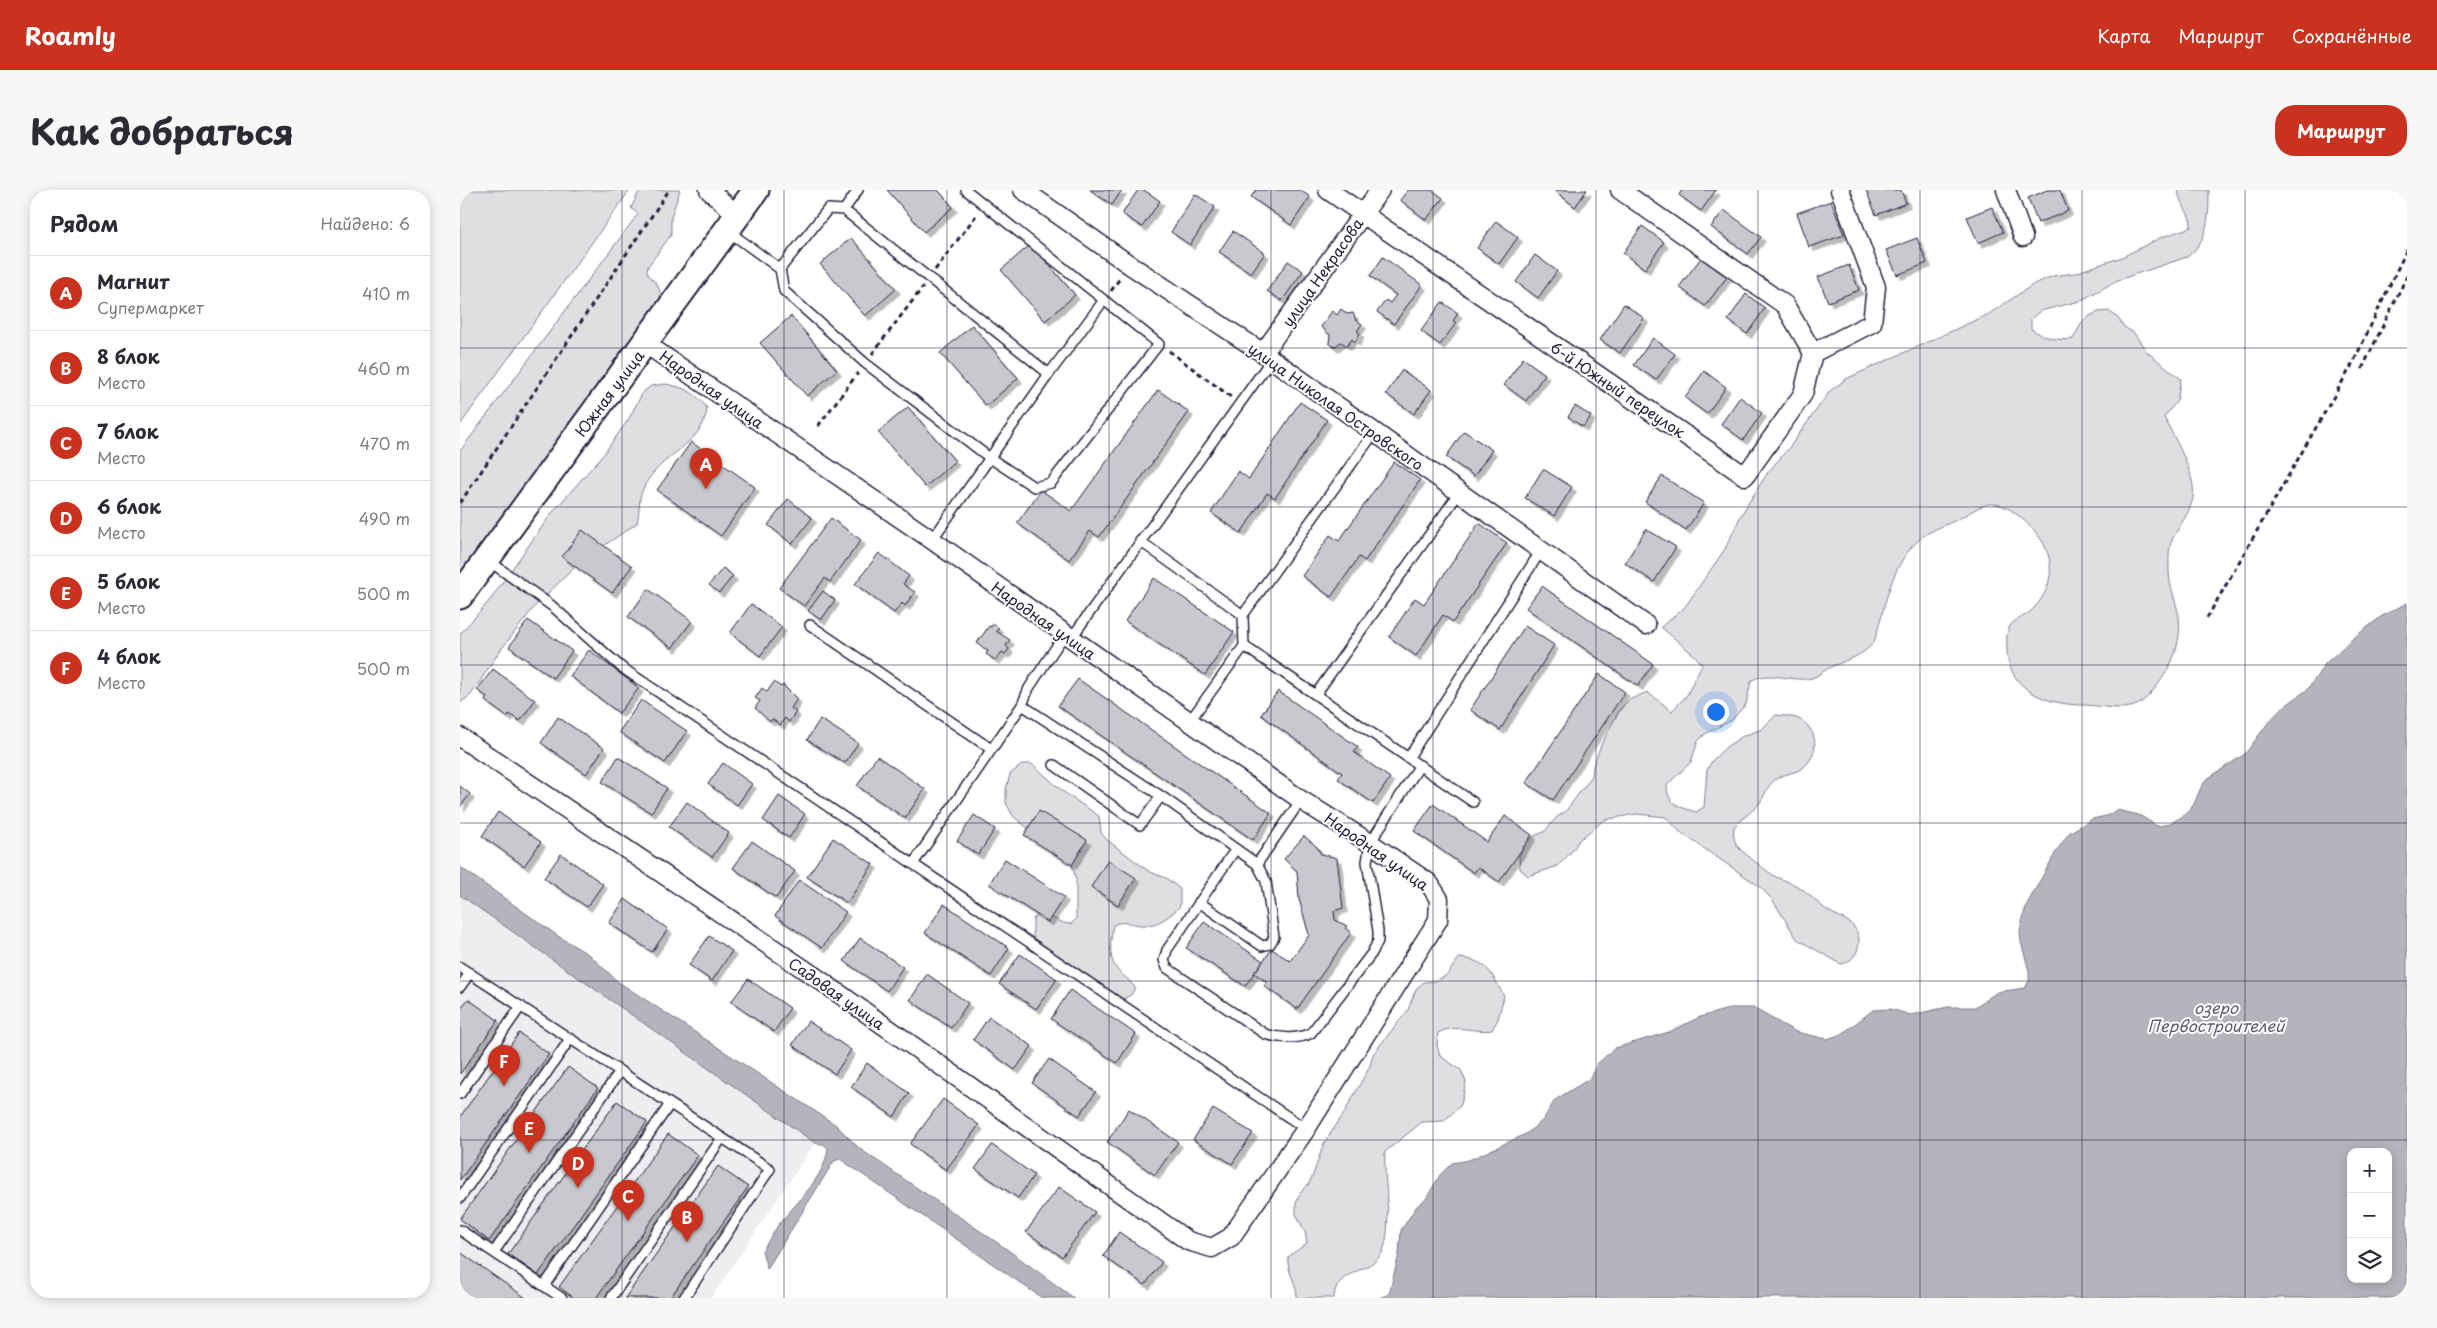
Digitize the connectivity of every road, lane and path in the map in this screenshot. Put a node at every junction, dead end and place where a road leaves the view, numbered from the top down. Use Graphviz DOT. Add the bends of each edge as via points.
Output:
graph roads {
  1 [pos="669,190"];
  2 [pos="709,190"];
  3 [pos="756,190"];
  4 [pos="858,190"];
  5 [pos="966,190"];
  6 [pos="1023,190"];
  7 [pos="1328,190"];
  8 [pos="1380,190"];
  9 [pos="1620,190"];
  10 [pos="1840,190"];
  11 [pos="2006,190"];
  12 [pos="985,204"];
  13 [pos="844,210"];
  14 [pos="1362,215"];
  15 [pos="732,223"];
  16 [pos="2023,237"];
  17 [pos="2407,249"];
  18 [pos="1130,265"];
  19 [pos="780,269"];
  20 [pos="2407,276"];
  21 [pos="929,278"];
  22 [pos="1104,300"];
  23 [pos="646,344"];
  24 [pos="1159,344"];
  25 [pos="1813,353"];
  26 [pos="1267,356"];
  27 [pos="865,363"];
  28 [pos="2362,369"];
  29 [pos="1049,374"];
  30 [pos="1240,403"];
  31 [pos="818,426"];
  32 [pos="1374,433"];
  33 [pos="990,458"];
  34 [pos="1458,493"];
  35 [pos="460,503"];
  36 [pos="932,540"];
  37 [pos="1140,541"];
  38 [pos="1540,552"];
  39 [pos="486,559"];
  40 [pos="460,596"];
  41 [pos="1243,615"];
  42 [pos="2207,618"];
  43 [pos="810,625"];
  44 [pos="1646,625"];
  45 [pos="1067,637"];
  46 [pos="1244,646"];
  47 [pos="1316,694"];
  48 [pos="1022,705"];
  49 [pos="1189,722"];
  50 [pos="460,737"];
  51 [pos="990,749"];
  52 [pos="1409,757"];
  53 [pos="1054,765"];
  54 [pos="1420,765"];
  55 [pos="1161,796"];
  56 [pos="1301,800"];
  57 [pos="1473,802"];
  58 [pos="1370,843"];
  59 [pos="1235,850"];
  60 [pos="913,864"];
  61 [pos="1257,864"];
  62 [pos="1199,902"];
  63 [pos="460,967"];
  64 [pos="470,973"];
  65 [pos="460,987"];
  66 [pos="521,1006"];
  67 [pos="570,1039"];
  68 [pos="620,1071"];
  69 [pos="460,1094"];
  70 [pos="670,1104"];
  71 [pos="1306,1129"];
  72 [pos="722,1138"];
  73 [pos="460,1198"];
  74 [pos="460,1230"];
  75 [pos="494,1252"];
  76 [pos="544,1286"];
  77 [pos="562,1298"];
  78 [pos="611,1298"];
  79 [pos="684,1298"];
  1 -- 35 [label="path"];
  2 -- 15 [label="street"];
  3 -- 15 [label="street, Южная улица"];
  4 -- 13 [label="lane"];
  5 -- 12 [label="lane"];
  6 -- 18 [label="street, улица Николая Островского"];
  7 -- 14 [label="street, 6-й Южный переулок"];
  8 -- 14 [label="street, улица Некрасова"];
  9 -- 25 [label="street" via="1784,305"];
  10 -- 25 [label="street" via="1876,287 1872,323"];
  11 -- 16 [label="street"];
  12 -- 21 [label="path"];
  12 -- 22 [label="lane"];
  13 -- 19 [label="lane" via="828,209"];
  13 -- 21 [label="lane"];
  14 -- 25 [label="street, 6-й Южный переулок" via="1745,476 1803,394"];
  14 -- 26 [label="street, улица Некрасова"];
  15 -- 19 [label="lane"];
  15 -- 23 [label="street, Южная улица"];
  17 -- 42 [label="path" via="2353,363"];
  18 -- 22 [label="path"];
  18 -- 26 [label="street, улица Николая Островского"];
  19 -- 27 [label="lane" via="784,291"];
  20 -- 28 [label="path"];
  21 -- 27 [label="path"];
  21 -- 29 [label="lane"];
  22 -- 24 [label="lane"];
  22 -- 29 [label="lane"];
  23 -- 36 [label="street, Народная улица"];
  23 -- 39 [label="street, Южная улица"];
  24 -- 30 [label="path"];
  24 -- 33 [label="lane" via="1051,483 1034,487"];
  26 -- 30 [label="lane"];
  26 -- 32 [label="street, улица Николая Островского"];
  27 -- 31 [label="path"];
  27 -- 33 [label="lane"];
  29 -- 33 [label="lane"];
  30 -- 37 [label="lane"];
  32 -- 34 [label="street, улица Николая Островского"];
  32 -- 41 [label="lane"];
  33 -- 36 [label="lane"];
  34 -- 38 [label="street, улица Николая Островского"];
  34 -- 47 [label="lane"];
  36 -- 45 [label="street, Народная улица"];
  37 -- 41 [label="lane"];
  37 -- 45 [label="lane"];
  38 -- 44 [label="street, улица Николая Островского"];
  38 -- 52 [label="lane"];
  39 -- 40 [label="street, Южная улица"];
  39 -- 60 [label="lane" via="552,606 621,667"];
  41 -- 46 [label="lane"];
  43 -- 51 [label="lane"];
  45 -- 48 [label="lane" via="1029,688"];
  45 -- 49 [label="street, Народная улица"];
  46 -- 47 [label="lane"];
  46 -- 49 [label="lane"];
  47 -- 52 [label="lane"];
  48 -- 51 [label="lane"];
  48 -- 55 [label="lane"];
  49 -- 56 [label="street, Народная улица"];
  50 -- 71 [label="street, Садовая улица" via="817,978 1188,1241 1212,1248 1231,1237"];
  51 -- 60 [label="lane"];
  52 -- 54 [label="lane"];
  53 -- 55 [label="lane" via="1140,825"];
  54 -- 57 [label="lane"];
  54 -- 58 [label="lane"];
  55 -- 59 [label="lane"];
  56 -- 58 [label="street, Народная улица"];
  56 -- 61 [label="lane"];
  58 -- 62 [label="lane" via="1367,862 1378,941 1305,1037 1265,1034 1167,968 1164,960 1167,950"];
  58 -- 71 [label="street, Народная улица" via="1429,883 1439,899 1438,920"];
  59 -- 61 [label="lane"];
  59 -- 62 [label="lane"];
  60 -- 71 [label="lane"];
  61 -- 62 [label="lane" via="1266,881 1274,937 1270,944 1262,946"];
  63 -- 64 [label="lane"];
  64 -- 65 [label="lane"];
  64 -- 66 [label="lane"];
  66 -- 67 [label="lane"];
  66 -- 69 [label="lane"];
  67 -- 68 [label="lane"];
  67 -- 73 [label="lane"];
  68 -- 70 [label="lane"];
  68 -- 75 [label="lane"];
  70 -- 72 [label="lane"];
  70 -- 76 [label="lane"];
  72 -- 78 [label="lane"];
  72 -- 79 [label="lane" via="770,1170"];
  74 -- 75 [label="lane"];
  75 -- 76 [label="lane"];
  76 -- 77 [label="lane"];
}
